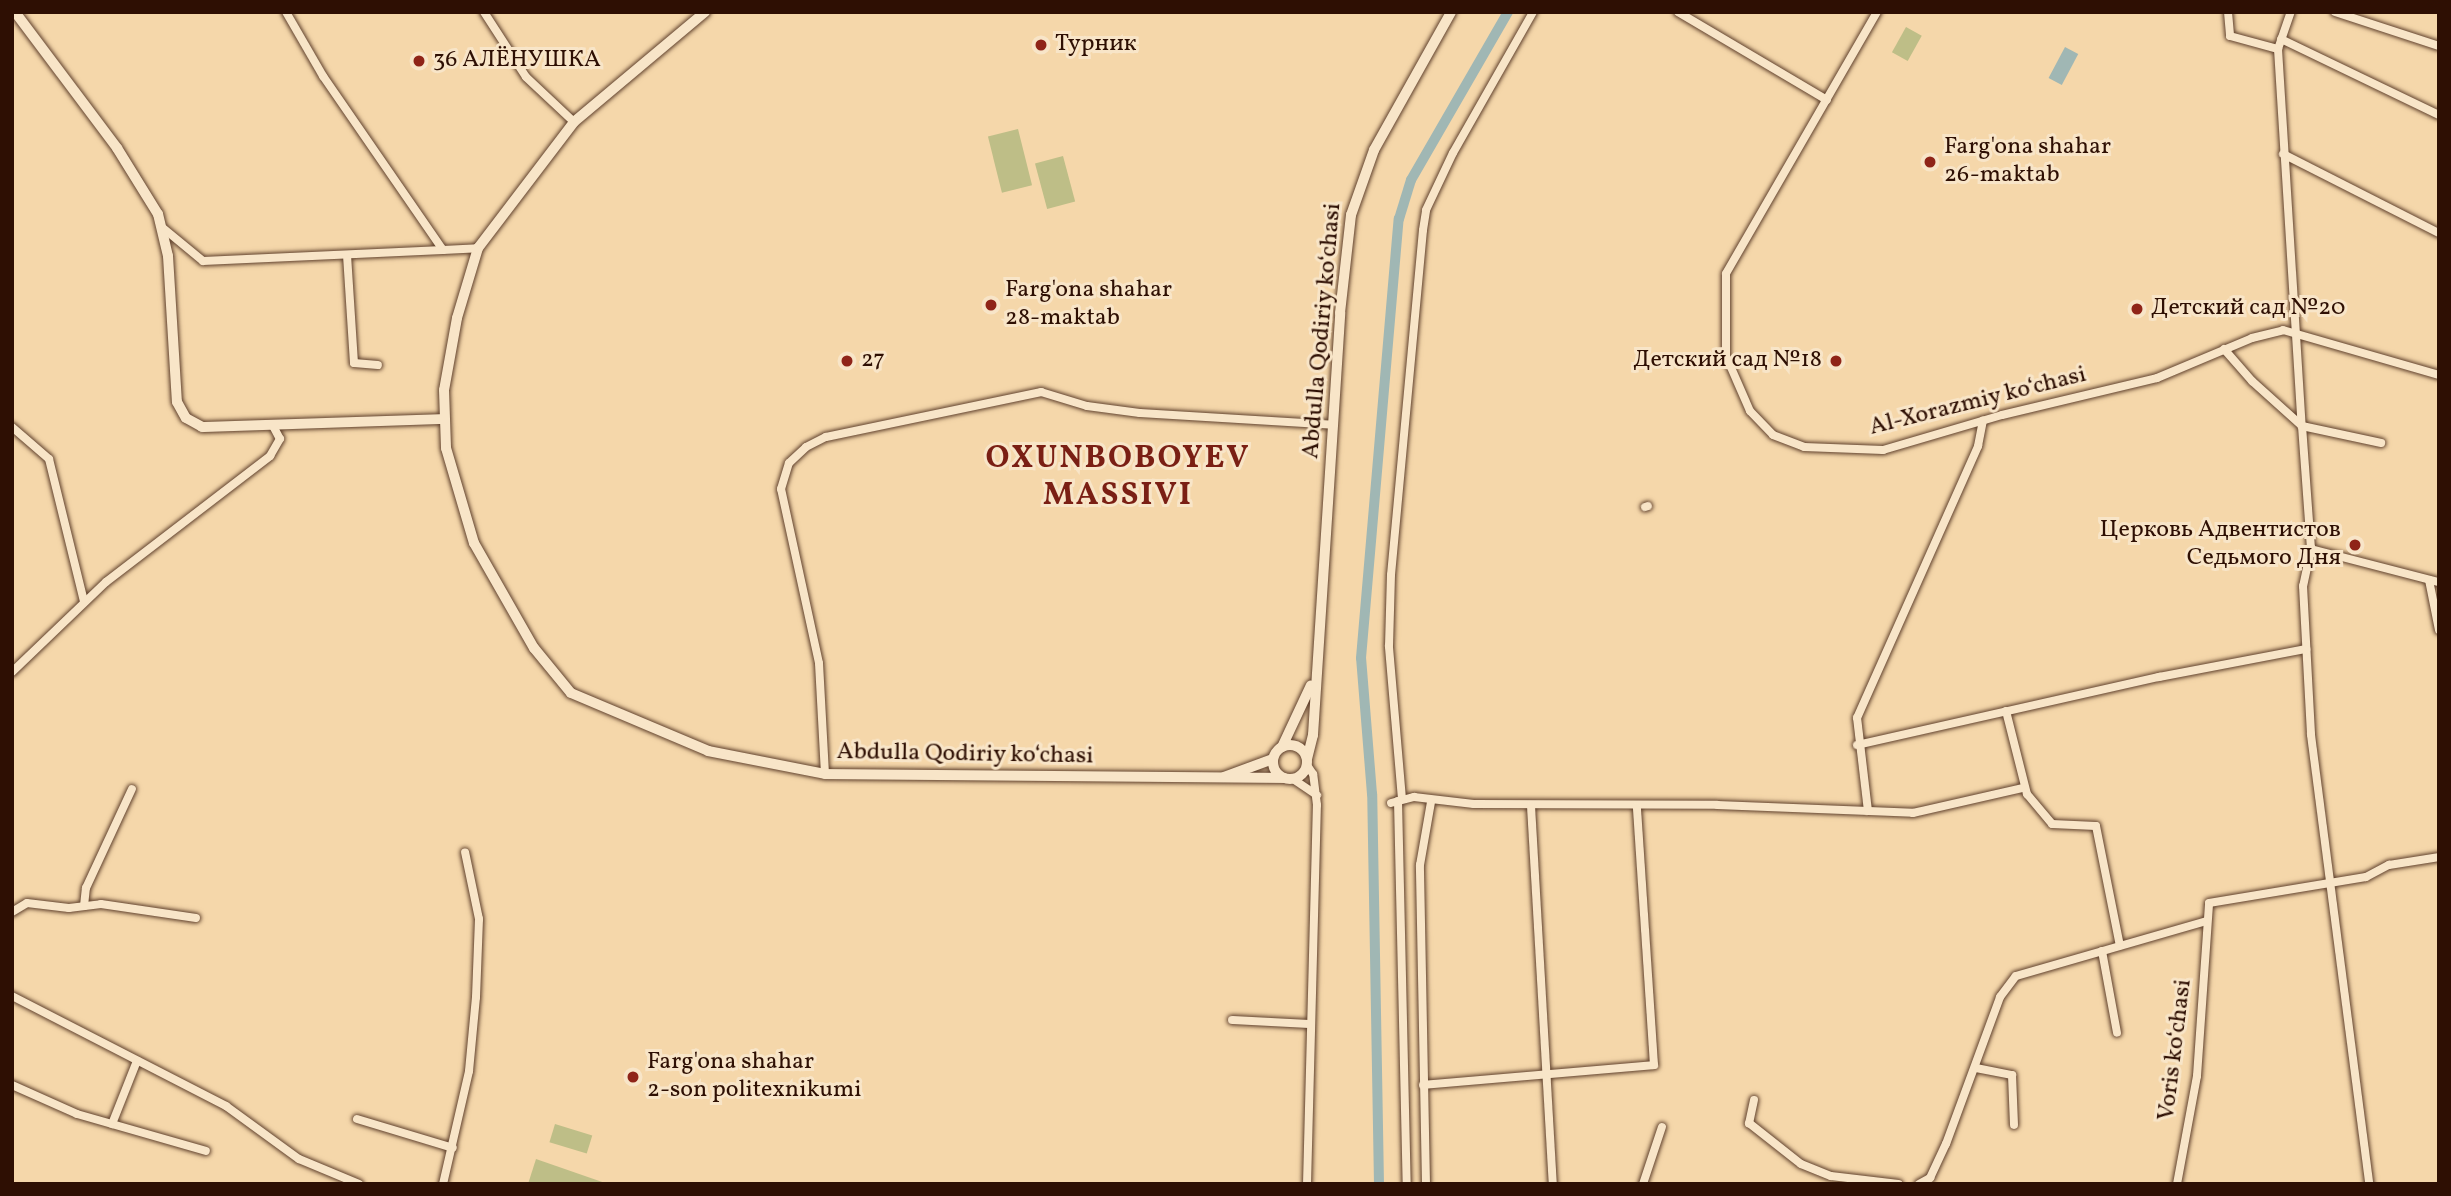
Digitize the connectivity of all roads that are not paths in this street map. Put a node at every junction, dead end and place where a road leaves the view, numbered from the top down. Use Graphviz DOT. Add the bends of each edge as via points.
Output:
graph roads {
  1 [pos="15,12"];
  2 [pos="286,12"];
  3 [pos="484,12"];
  4 [pos="705,12"];
  5 [pos="1451,12"];
  6 [pos="1533,12"];
  7 [pos="1678,12"];
  8 [pos="1877,12"];
  9 [pos="2228,12"];
  10 [pos="2291,12"];
  11 [pos="2335,12"];
  12 [pos="2281,39"];
  13 [pos="2439,46"];
  14 [pos="2278,49"];
  15 [pos="1827,100"];
  16 [pos="2439,115"];
  17 [pos="574,122"];
  18 [pos="2283,154"];
  19 [pos="163,228"];
  20 [pos="2439,233"];
  21 [pos="478,248"];
  22 [pos="443,250"];
  23 [pos="348,255"];
  24 [pos="2299,332"];
  25 [pos="2224,349"];
  26 [pos="378,365"];
  27 [pos="2439,375"];
  28 [pos="442,419"];
  29 [pos="1983,421"];
  30 [pos="1334,425"];
  31 [pos="273,426"];
  32 [pos="2302,426"];
  33 [pos="14,432"];
  34 [pos="2381,443"];
  35 [pos="2311,549"];
  36 [pos="2434,581"];
  37 [pos="84,602"];
  38 [pos="2439,630"];
  39 [pos="2306,649"];
  40 [pos="12,672"];
  41 [pos="1315,676"];
  42 [pos="2006,711"];
  43 [pos="1857,745"];
  44 [pos="1283,747"];
  45 [pos="1273,760"];
  46 [pos="1307,762"];
  47 [pos="825,774"];
  48 [pos="1288,778"];
  49 [pos="1217,779"];
  50 [pos="2023,788"];
  51 [pos="132,789"];
  52 [pos="1317,795"];
  53 [pos="1397,801"];
  54 [pos="1431,802"];
  55 [pos="1531,806"];
  56 [pos="1637,807"];
  57 [pos="1867,811"];
  58 [pos="465,852"];
  59 [pos="2439,858"];
  60 [pos="2329,881"];
  61 [pos="84,906"];
  62 [pos="12,912"];
  63 [pos="196,918"];
  64 [pos="2206,921"];
  65 [pos="2120,946"];
  66 [pos="2102,951"];
  67 [pos="12,996"];
  68 [pos="1232,1020"];
  69 [pos="1310,1024"];
  70 [pos="2118,1033"];
  71 [pos="137,1061"];
  72 [pos="1976,1068"];
  73 [pos="1547,1076"];
  74 [pos="12,1085"];
  75 [pos="1423,1085"];
  76 [pos="1754,1100"];
  77 [pos="358,1119"];
  78 [pos="112,1124"];
  79 [pos="2014,1125"];
  80 [pos="1662,1127"];
  81 [pos="453,1148"];
  82 [pos="206,1151"];
  83 [pos="359,1184"];
  84 [pos="443,1184"];
  85 [pos="1307,1184"];
  86 [pos="1407,1184"];
  87 [pos="1426,1184"];
  88 [pos="1553,1184"];
  89 [pos="1643,1184"];
  90 [pos="1899,1184"];
  91 [pos="1919,1184"];
  92 [pos="2177,1184"];
  93 [pos="2368,1184"];
  1 -- 19 [label="street" via="117,148"];
  2 -- 22 [label="street" via="323,76"];
  3 -- 17 [label="street" via="526,77"];
  4 -- 17 [label="street, Abdulla Qodiriy koʻchasi"];
  5 -- 30 [label="street, Abdulla Qodiriy koʻchasi" via="1360,182 1346,260"];
  6 -- 53 [label="street" via="1426,210 1389,621"];
  7 -- 15 [label="street"];
  8 -- 15 [label="street, Al-Xorazmiy koʻchasi"];
  9 -- 14 [label="street" via="2230,36"];
  10 -- 12 [label="street"];
  11 -- 13 [label="street"];
  12 -- 14 [label="street"];
  12 -- 16 [label="street"];
  14 -- 18 [label="street"];
  15 -- 29 [label="street, Al-Xorazmiy koʻchasi" via="1726,274 1726,356 1741,397 1773,435 1820,449 1883,450"];
  17 -- 21 [label="street, Abdulla Qodiriy koʻchasi"];
  18 -- 20 [label="street"];
  18 -- 24 [label="street"];
  19 -- 23 [label="street" via="203,261"];
  19 -- 31 [label="street" via="180,412 202,427 244,422"];
  21 -- 22 [label="street"];
  21 -- 28 [label="street, Abdulla Qodiriy koʻchasi" via="448,361"];
  22 -- 23 [label="street"];
  23 -- 26 [label="street" via="354,363"];
  24 -- 25 [label="street, Al-Xorazmiy koʻchasi" via="2284,331"];
  24 -- 27 [label="street"];
  24 -- 32 [label="street"];
  25 -- 29 [label="street, Al-Xorazmiy koʻchasi" via="2157,378"];
  25 -- 32 [label="street" via="2252,382"];
  28 -- 31 [label="street"];
  28 -- 47 [label="street, Abdulla Qodiriy koʻchasi" via="446,449 474,543 534,648 571,693 708,751"];
  29 -- 43 [label="street" via="1978,446 1857,718"];
  30 -- 41 [label="street, Abdulla Qodiriy koʻchasi"];
  30 -- 47 [label="street" via="1163,416 1087,406 1041,392 826,437 806,447 789,463 781,489 819,663"];
  31 -- 37 [label="street" via="280,439 270,456"];
  32 -- 34 [label="street"];
  32 -- 35 [label="street"];
  33 -- 37 [label="street" via="49,459"];
  35 -- 36 [label="street"];
  35 -- 39 [label="street" via="2303,586"];
  36 -- 38 [label="street"];
  37 -- 40 [label="street"];
  39 -- 42 [label="street"];
  39 -- 60 [label="street" via="2311,735"];
  41 -- 44 [label="street, Abdulla Qodiriy koʻchasi"];
  41 -- 46 [label="street, Abdulla Qodiriy koʻchasi"];
  42 -- 43 [label="street"];
  42 -- 50 [label="street"];
  43 -- 57 [label="street"];
  44 -- 45 [label="street, Abdulla Qodiriy koʻchasi"];
  44 -- 46 [label="street" via="1298,747"];
  45 -- 48 [label="street" via="1275,771"];
  45 -- 49 [label="street, Abdulla Qodiriy koʻchasi"];
  46 -- 48 [label="street"];
  46 -- 52 [label="street, Abdulla Qodiriy koʻchasi"];
  47 -- 49 [label="street, Abdulla Qodiriy koʻchasi"];
  48 -- 49 [label="street, Abdulla Qodiriy koʻchasi"];
  48 -- 52 [label="street"];
  50 -- 57 [label="street" via="1913,813"];
  50 -- 65 [label="street" via="2052,824 2096,826"];
  51 -- 61 [label="street" via="86,888"];
  52 -- 69 [label="street, Abdulla Qodiriy koʻchasi"];
  53 -- 54 [label="street"];
  53 -- 86 [label="street"];
  54 -- 55 [label="street"];
  54 -- 75 [label="street" via="1420,864"];
  55 -- 56 [label="street"];
  55 -- 73 [label="street"];
  56 -- 57 [label="street"];
  56 -- 73 [label="street" via="1654,1065"];
  58 -- 81 [label="street" via="479,919 476,997 470,1072"];
  59 -- 60 [label="street" via="2389,865 2366,877"];
  60 -- 64 [label="street" via="2212,900"];
  60 -- 93 [label="street"];
  61 -- 62 [label="street" via="27,904"];
  61 -- 63 [label="street" via="101,904"];
  64 -- 65 [label="street"];
  64 -- 92 [label="street, Voris koʻchasi" via="2197,1076"];
  65 -- 66 [label="street"];
  66 -- 70 [label="street"];
  66 -- 72 [label="street" via="2016,976 2000,997"];
  67 -- 71 [label="street"];
  68 -- 69 [label="street"];
  69 -- 85 [label="street, Abdulla Qodiriy koʻchasi"];
  71 -- 78 [label="street"];
  71 -- 83 [label="street" via="226,1106 299,1159"];
  72 -- 79 [label="street" via="2012,1075"];
  72 -- 91 [label="street" via="1930,1178"];
  73 -- 75 [label="street"];
  73 -- 88 [label="street"];
  74 -- 78 [label="street"];
  75 -- 87 [label="street"];
  76 -- 90 [label="street" via="1749,1123 1801,1164 1831,1176"];
  77 -- 81 [label="street"];
  78 -- 82 [label="street"];
  80 -- 89 [label="street"];
  81 -- 84 [label="street"];
}
